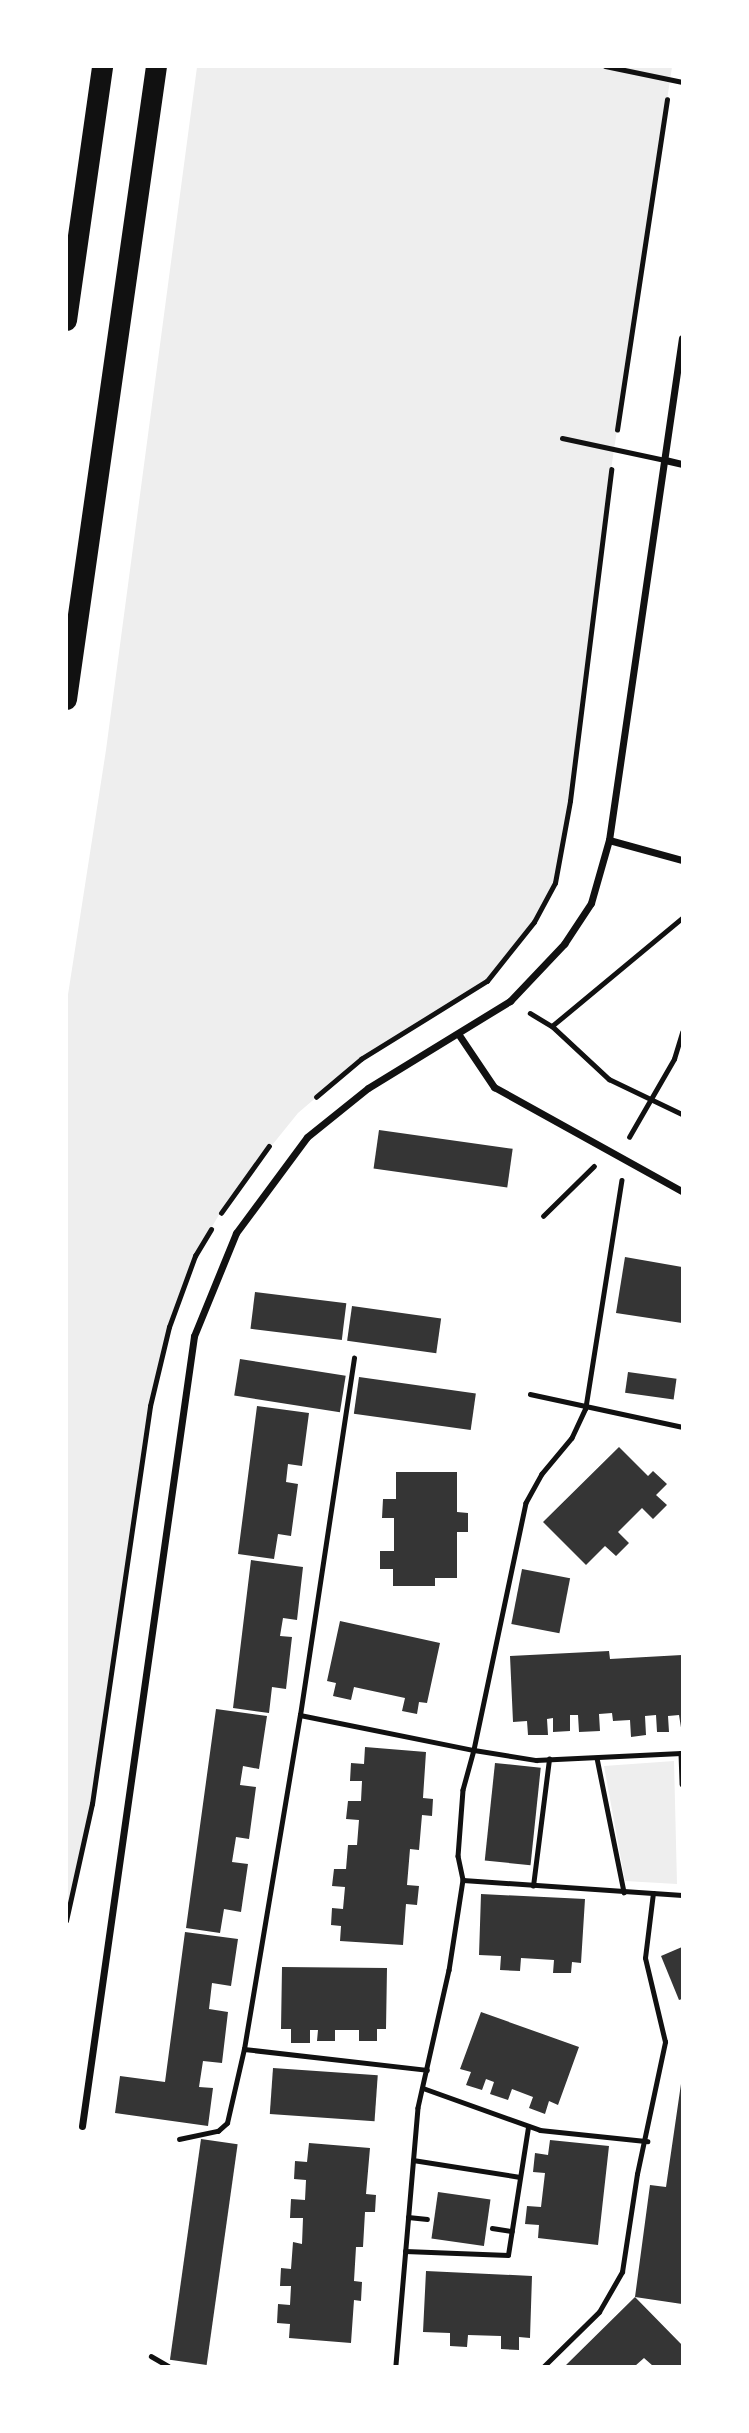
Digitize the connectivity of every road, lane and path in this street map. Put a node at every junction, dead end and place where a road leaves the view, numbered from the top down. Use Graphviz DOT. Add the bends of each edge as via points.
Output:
graph roads {
  1 [pos="102,66"];
  2 [pos="156,66"];
  3 [pos="605,66"];
  4 [pos="670,80"];
  5 [pos="682,82"];
  6 [pos="66,320"];
  7 [pos="682,338"];
  8 [pos="562,438"];
  9 [pos="614,448"];
  10 [pos="665,460"];
  11 [pos="682,464"];
  12 [pos="66,699"];
  13 [pos="609,840"];
  14 [pos="682,860"];
  15 [pos="682,918"];
  16 [pos="510,1001"];
  17 [pos="552,1026"];
  18 [pos="682,1032"];
  19 [pos="459,1035"];
  20 [pos="652,1099"];
  21 [pos="309,1104"];
  22 [pos="682,1114"];
  23 [pos="274,1141"];
  24 [pos="604,1151"];
  25 [pos="616,1157"];
  26 [pos="625,1162"];
  27 [pos="682,1191"];
  28 [pos="543,1216"];
  29 [pos="354,1358"];
  30 [pos="530,1394"];
  31 [pos="586,1408"];
  32 [pos="682,1427"];
  33 [pos="300,1715"];
  34 [pos="474,1750"];
  35 [pos="682,1753"];
  36 [pos="597,1758"];
  37 [pos="549,1759"];
  38 [pos="682,1784"];
  39 [pos="463,1880"];
  40 [pos="533,1886"];
  41 [pos="624,1892"];
  42 [pos="653,1893"];
  43 [pos="682,1895"];
  44 [pos="66,1921"];
  45 [pos="244,2049"];
  46 [pos="427,2070"];
  47 [pos="423,2088"];
  48 [pos="82,2126"];
  49 [pos="528,2127"];
  50 [pos="179,2138"];
  51 [pos="647,2141"];
  52 [pos="414,2160"];
  53 [pos="520,2177"];
  54 [pos="408,2217"];
  55 [pos="427,2219"];
  56 [pos="492,2228"];
  57 [pos="512,2231"];
  58 [pos="405,2251"];
  59 [pos="151,2356"];
  60 [pos="168,2367"];
  61 [pos="396,2367"];
  62 [pos="544,2367"];
  1 -- 6 [label="highway"];
  2 -- 12 [label="highway"];
  3 -- 4 [label="lane"];
  4 -- 5 [label="lane"];
  4 -- 9 [label="path"];
  7 -- 10 [label="street"];
  8 -- 9 [label="lane"];
  9 -- 10 [label="lane"];
  9 -- 21 [label="path" via="570,801 555,883 534,922 487,981 361,1059"];
  10 -- 11 [label="street"];
  10 -- 13 [label="street"];
  13 -- 14 [label="street"];
  13 -- 16 [label="street" via="601,878 579,923"];
  15 -- 17 [label="path"];
  16 -- 17 [label="path"];
  16 -- 19 [label="street"];
  17 -- 20 [label="path" via="609,1079"];
  18 -- 20 [label="path"];
  19 -- 24 [label="street" via="494,1087"];
  19 -- 48 [label="street" via="369,1088 307,1137 236,1233 194,1336"];
  20 -- 22 [label="path"];
  20 -- 25 [label="path"];
  23 -- 44 [label="path" via="227,1201 195,1256 169,1327 150,1406 92,1804"];
  24 -- 25 [label="street"];
  24 -- 28 [label="path" via="593,1168"];
  25 -- 26 [label="street"];
  26 -- 27 [label="street"];
  26 -- 31 [label="path"];
  29 -- 33 [label="path"];
  30 -- 31 [label="path"];
  31 -- 32 [label="path"];
  31 -- 34 [label="path" via="572,1438 542,1474 526,1503"];
  33 -- 34 [label="path"];
  33 -- 45 [label="path"];
  34 -- 37 [label="path"];
  34 -- 39 [label="path" via="458,1831"];
  35 -- 36 [label="path"];
  35 -- 38 [label="path"];
  36 -- 37 [label="path"];
  36 -- 41 [label="path"];
  37 -- 40 [label="path"];
  39 -- 40 [label="path"];
  39 -- 46 [label="path"];
  40 -- 41 [label="path"];
  41 -- 42 [label="path"];
  42 -- 43 [label="path"];
  42 -- 51 [label="path" via="645,1958 665,2042"];
  45 -- 46 [label="path"];
  45 -- 50 [label="path" via="227,2123 218,2131"];
  46 -- 47 [label="path"];
  47 -- 49 [label="path"];
  47 -- 52 [label="path"];
  49 -- 51 [label="path"];
  49 -- 53 [label="path"];
  51 -- 62 [label="path" via="618,2285 599,2312"];
  52 -- 53 [label="path"];
  52 -- 54 [label="path"];
  53 -- 57 [label="path"];
  54 -- 55 [label="path"];
  54 -- 58 [label="path"];
  56 -- 57 [label="path"];
  57 -- 58 [label="path" via="508,2255"];
  58 -- 61 [label="path"];
  59 -- 60 [label="path"];
}
